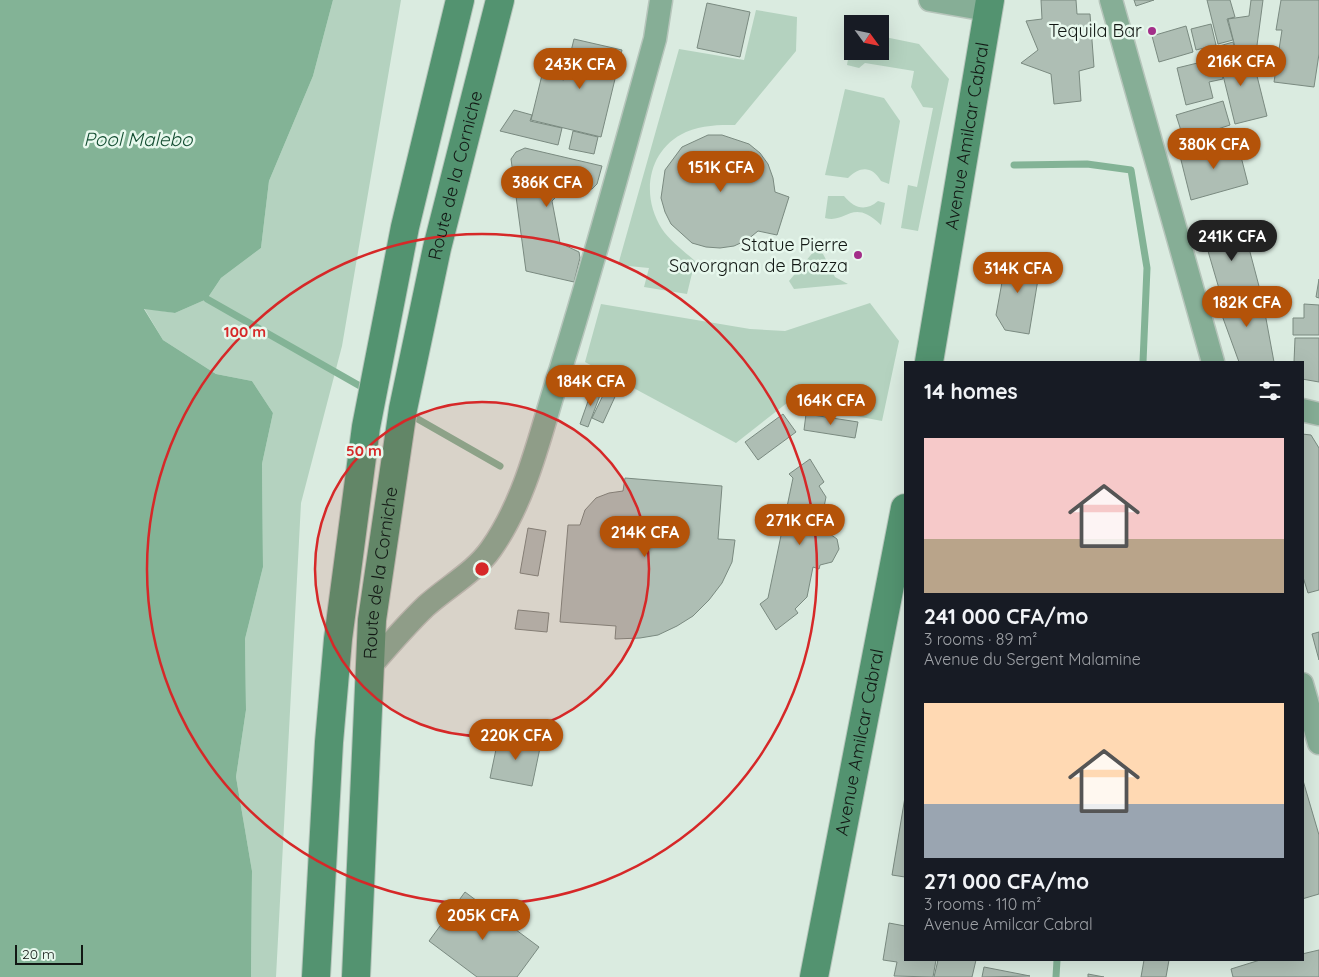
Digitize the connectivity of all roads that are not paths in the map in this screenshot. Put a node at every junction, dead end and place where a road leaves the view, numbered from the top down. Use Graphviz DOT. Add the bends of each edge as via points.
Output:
graph roads {
  1 [pos="460,0"];
  2 [pos="500,0"];
  3 [pos="661,0"];
  4 [pos="930,0"];
  5 [pos="1111,0"];
  6 [pos="988,5"];
  7 [pos="930,361"];
  8 [pos="1214,361"];
  9 [pos="1304,410"];
  10 [pos="1319,414"];
  11 [pos="904,513"];
  12 [pos="370,667"];
  13 [pos="1304,691"];
  14 [pos="1319,743"];
  15 [pos="316,977"];
  16 [pos="356,977"];
  17 [pos="814,977"];
  1 -- 15 [label="main road, Route de la Corniche" via="405,227 372,386 338,640"];
  2 -- 12 [label="main road, Route de la Corniche" via="437,248 403,409 372,620"];
  3 -- 12 [label="street" via="655,39 578,317 512,512 491,549 472,569 427,605"];
  4 -- 6 [label="street"];
  5 -- 8 [label="street"];
  6 -- 7 [label="main road, Avenue Amilcar Cabral"];
  9 -- 10 [label="street"];
  11 -- 17 [label="main road, Avenue Amilcar Cabral"];
  12 -- 16 [label="main road, Route de la Corniche"];
  13 -- 14 [label="street"];
}
